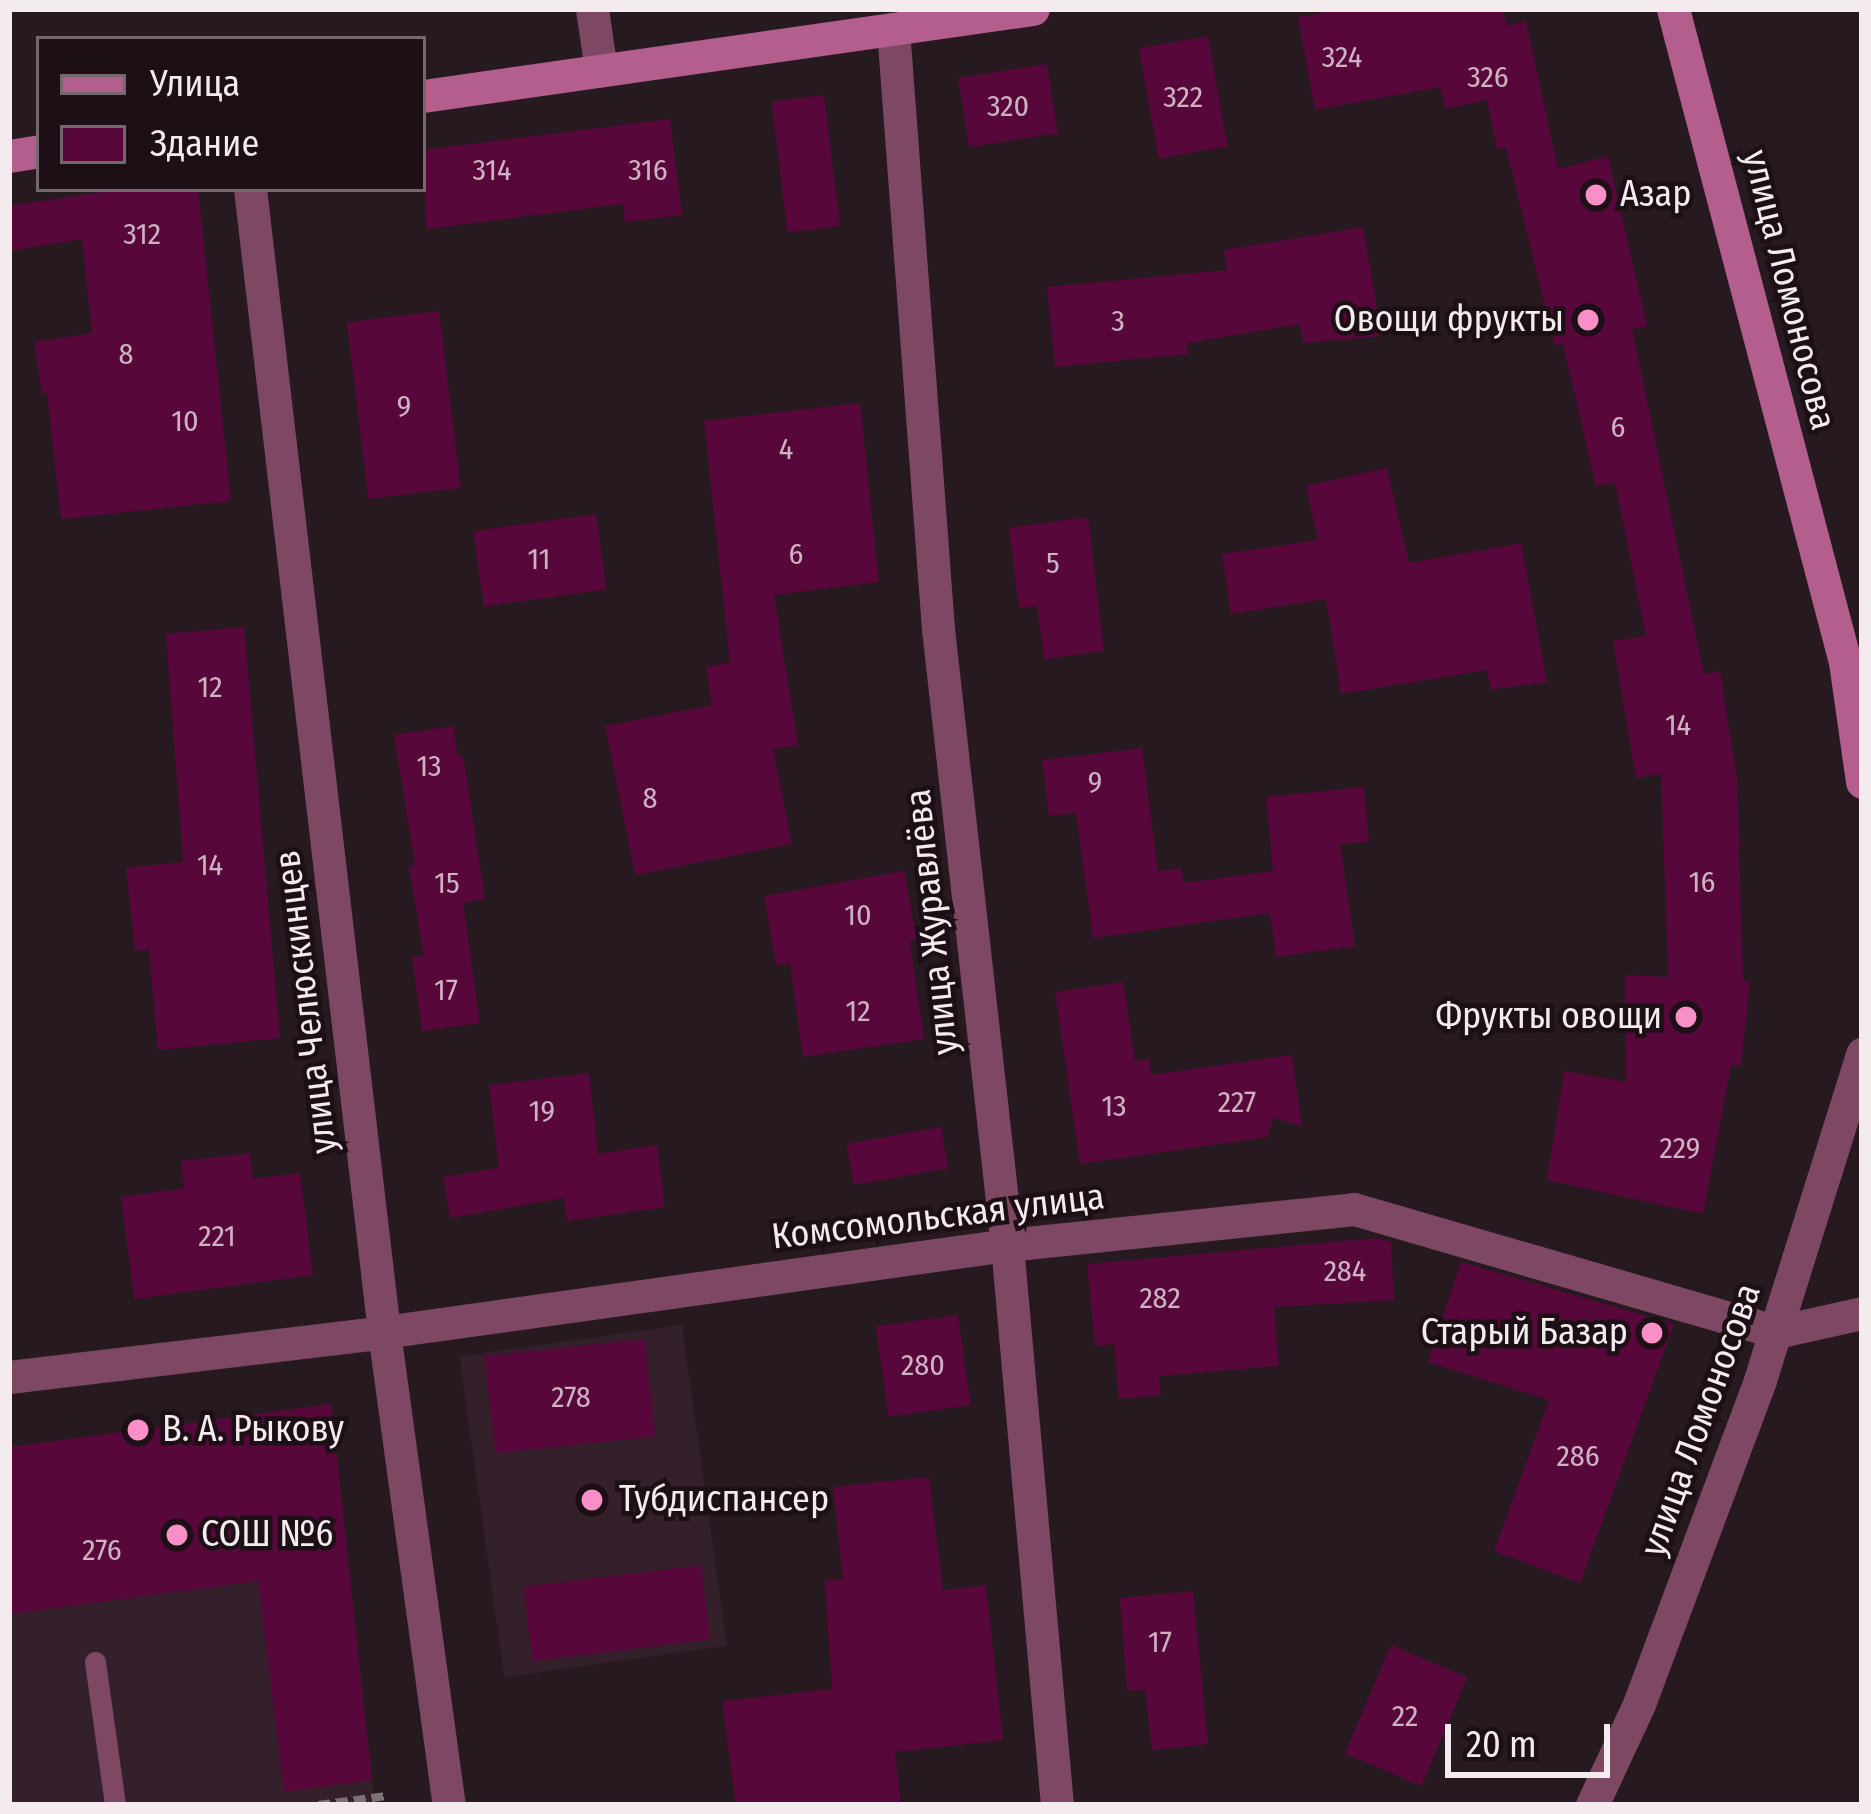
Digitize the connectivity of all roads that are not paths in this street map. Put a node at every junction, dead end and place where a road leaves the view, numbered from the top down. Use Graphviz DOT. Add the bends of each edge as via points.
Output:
graph roads {
  1 [pos="592,9"];
  2 [pos="1033,9"];
  3 [pos="1673,9"];
  4 [pos="893,29"];
  5 [pos="601,70"];
  6 [pos="426,96"];
  7 [pos="250,192"];
  8 [pos="1853,660"];
  9 [pos="1862,782"];
  10 [pos="1862,1054"];
  11 [pos="1007,1245"];
  12 [pos="1862,1313"];
  13 [pos="384,1332"];
  14 [pos="1777,1332"];
  15 [pos="9,1377"];
  16 [pos="94,1662"];
  17 [pos="115,1805"];
  18 [pos="448,1805"];
  19 [pos="1057,1805"];
  20 [pos="1592,1805"];
  1 -- 5 [label="street"];
  2 -- 4 [label="main road"];
  3 -- 8 [label="main road, улица Ломоносова"];
  4 -- 5 [label="main road"];
  4 -- 11 [label="street, улица Журавлёва" via="938,629"];
  5 -- 6 [label="main road"];
  7 -- 13 [label="street, улица Челюскинцев"];
  8 -- 9 [label="main road, улица Ломоносова"];
  10 -- 14 [label="street, улица Ломоносова"];
  11 -- 13 [label="street, Комсомольская улица"];
  11 -- 14 [label="street, Комсомольская улица" via="1354,1209"];
  11 -- 19 [label="street, улица Журавлёва"];
  12 -- 14 [label="street, Комсомольская улица"];
  13 -- 15 [label="street, Комсомольская улица"];
  13 -- 18 [label="street, улица Челюскинцев"];
  14 -- 20 [label="street, улица Ломоносова" via="1640,1704"];
  16 -- 17 [label="lane"];
}
